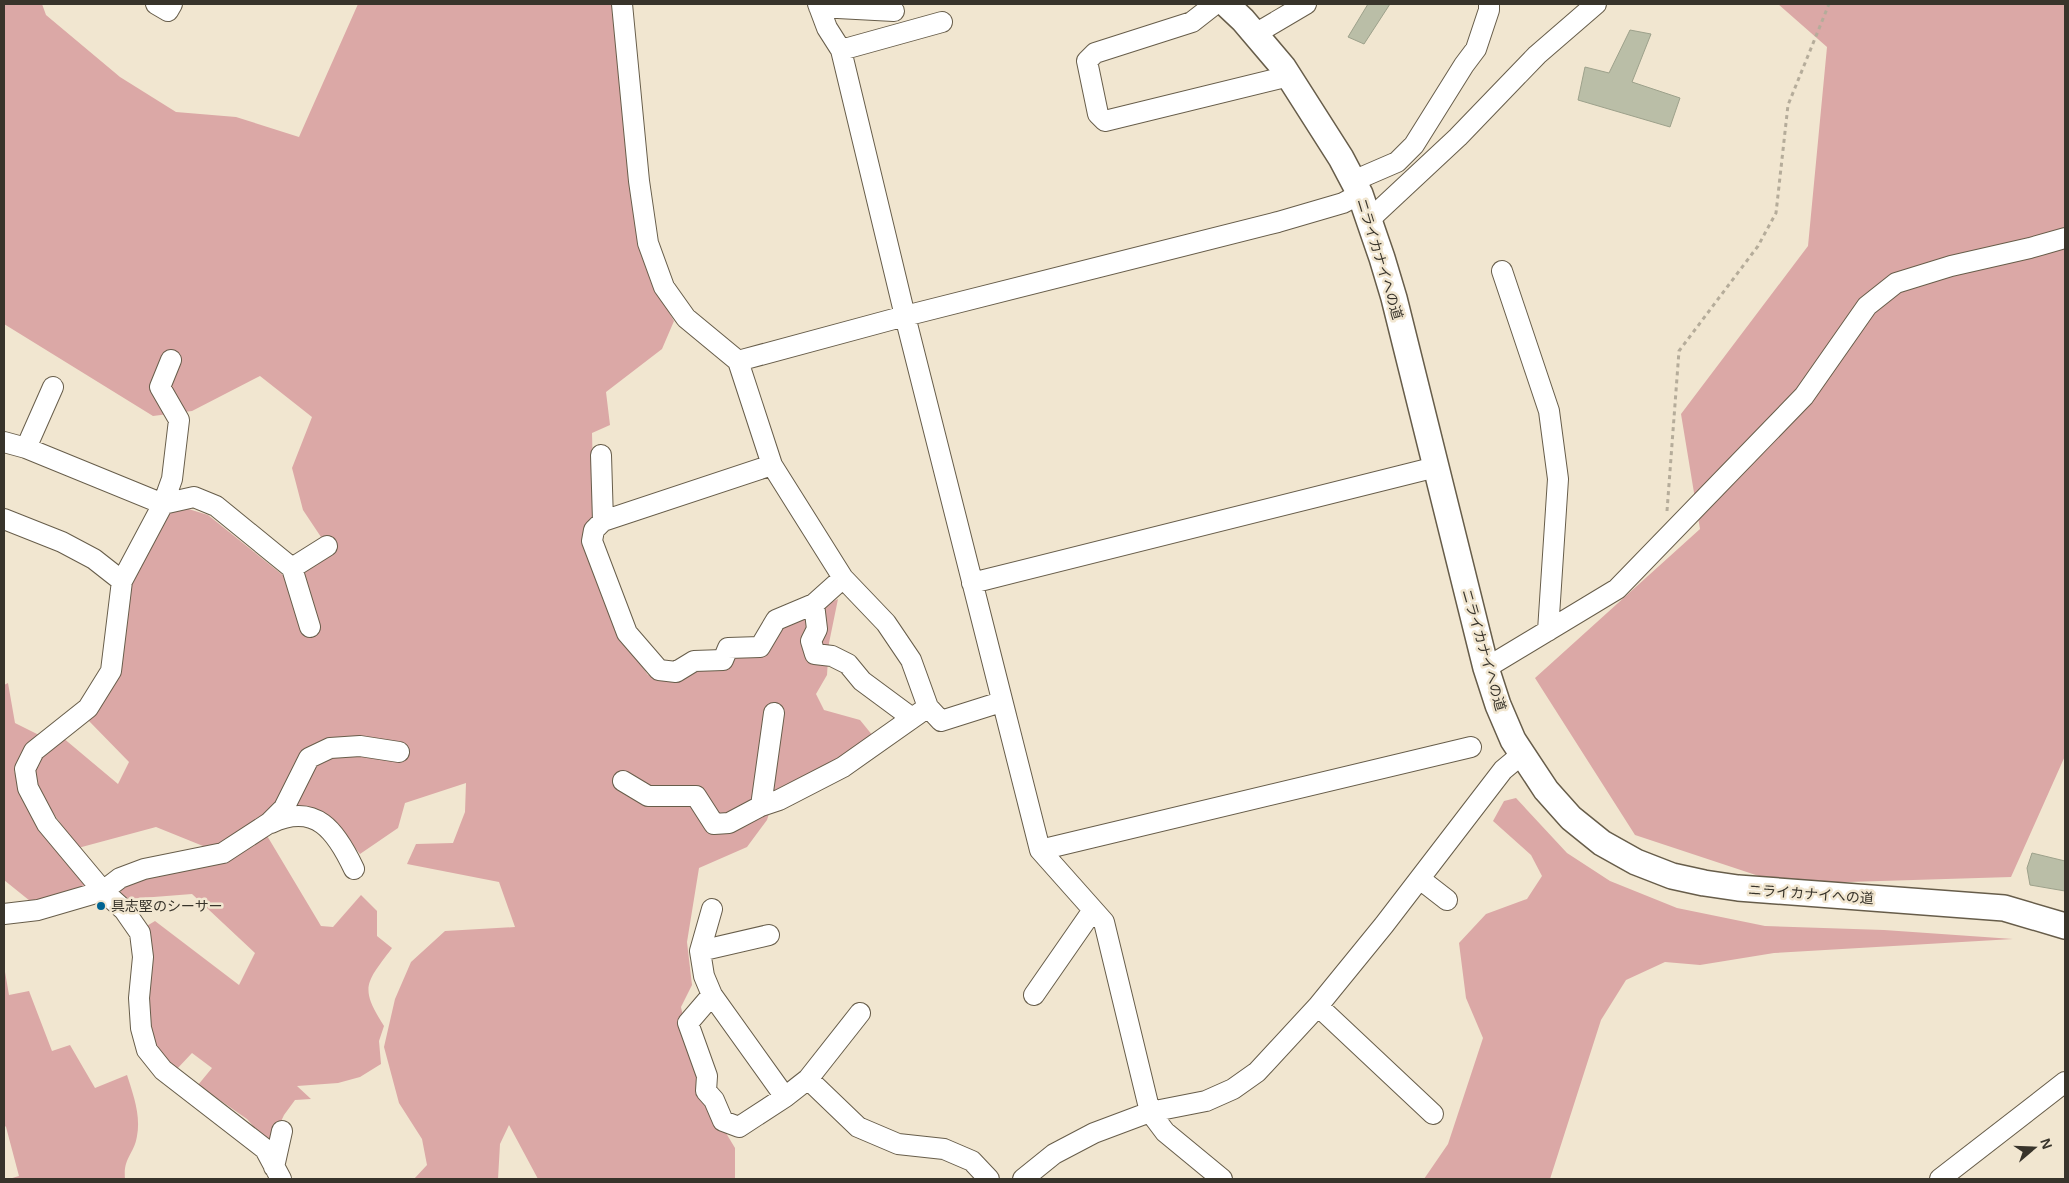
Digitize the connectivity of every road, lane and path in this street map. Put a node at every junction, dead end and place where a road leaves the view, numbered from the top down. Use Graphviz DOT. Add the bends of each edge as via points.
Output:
graph roads {
  1 [pos="156,4"];
  2 [pos="172,4"];
  3 [pos="622,4"];
  4 [pos="1215,4"];
  5 [pos="1226,4"];
  6 [pos="1306,4"];
  7 [pos="1488,4"];
  8 [pos="1596,4"];
  9 [pos="1829,4"];
  10 [pos="818,5"];
  11 [pos="894,11"];
  12 [pos="942,22"];
  13 [pos="1255,34"];
  14 [pos="841,50"];
  15 [pos="1289,76"];
  16 [pos="1356,188"];
  17 [pos="1369,220"];
  18 [pos="2065,238"];
  19 [pos="1502,271"];
  20 [pos="905,316"];
  21 [pos="171,360"];
  22 [pos="738,361"];
  23 [pos="53,387"];
  24 [pos="4,442"];
  25 [pos="26,448"];
  26 [pos="600,455"];
  27 [pos="772,465"];
  28 [pos="1436,467"];
  29 [pos="163,504"];
  30 [pos="1661,517"];
  31 [pos="4,519"];
  32 [pos="603,521"];
  33 [pos="327,546"];
  34 [pos="292,568"];
  35 [pos="843,578"];
  36 [pos="122,581"];
  37 [pos="972,582"];
  38 [pos="814,604"];
  39 [pos="310,627"];
  40 [pos="1548,631"];
  41 [pos="1486,668"];
  42 [pos="1001,702"];
  43 [pos="920,712"];
  44 [pos="774,713"];
  45 [pos="1471,747"];
  46 [pos="399,752"];
  47 [pos="1521,755"];
  48 [pos="623,781"];
  49 [pos="761,806"];
  50 [pos="269,824"];
  51 [pos="1040,850"];
  52 [pos="354,869"];
  53 [pos="1420,879"];
  54 [pos="103,891"];
  55 [pos="1447,900"];
  56 [pos="712,909"];
  57 [pos="1093,910"];
  58 [pos="4,914"];
  59 [pos="2065,926"];
  60 [pos="769,935"];
  61 [pos="700,952"];
  62 [pos="712,995"];
  63 [pos="1034,995"];
  64 [pos="1318,1006"];
  65 [pos="860,1013"];
  66 [pos="808,1079"];
  67 [pos="2065,1082"];
  68 [pos="785,1097"];
  69 [pos="1150,1112"];
  70 [pos="1433,1114"];
  71 [pos="282,1131"];
  72 [pos="277,1173"];
  73 [pos="989,1179"];
  74 [pos="1022,1179"];
  75 [pos="1222,1179"];
  76 [pos="1940,1179"];
  1 -- 2 [label="street" via="168,10"];
  3 -- 22 [label="street" via="648,243 664,287 686,318"];
  4 -- 15 [label="street" via="1192,22 1095,53 1087,61 1098,114 1105,121"];
  5 -- 13 [label="main road, ニライカナイへの道"];
  6 -- 13 [label="street"];
  7 -- 16 [label="street" via="1489,10 1476,49 1414,145 1397,162"];
  8 -- 17 [label="street" via="1538,55 1458,137"];
  9 -- 30 [label="path" via="1788,105 1776,212 1758,246 1679,351 1667,510"];
  10 -- 11 [label="street"];
  10 -- 14 [label="street" via="826,28"];
  12 -- 14 [label="street"];
  13 -- 15 [label="main road, ニライカナイへの道"];
  14 -- 20 [label="street"];
  15 -- 16 [label="main road, ニライカナイへの道" via="1341,158"];
  16 -- 17 [label="main road, ニライカナイへの道"];
  16 -- 20 [label="street" via="1343,203 1278,222"];
  17 -- 28 [label="main road, ニライカナイへの道" via="1394,298"];
  18 -- 40 [label="street" via="1896,283 1867,306 1804,396 1617,589"];
  19 -- 40 [label="street" via="1549,411 1558,479"];
  20 -- 22 [label="street"];
  20 -- 37 [label="street"];
  21 -- 29 [label="street" via="160,387 180,420 172,479"];
  22 -- 27 [label="street"];
  23 -- 25 [label="street"];
  24 -- 25 [label="street"];
  25 -- 29 [label="street"];
  26 -- 32 [label="street"];
  27 -- 32 [label="street"];
  27 -- 35 [label="street"];
  28 -- 37 [label="street"];
  28 -- 41 [label="main road, ニライカナイへの道"];
  29 -- 34 [label="street" via="194,497 216,506"];
  29 -- 36 [label="street"];
  31 -- 36 [label="street" via="62,542 94,559"];
  32 -- 38 [label="street" via="594,530 592,541 627,633 659,670 676,672 694,661 723,660 728,648 760,647 776,620"];
  33 -- 34 [label="street"];
  34 -- 39 [label="street"];
  35 -- 38 [label="street"];
  35 -- 43 [label="street" via="886,623 912,660"];
  36 -- 54 [label="street" via="111,672 88,708 34,750 25,769 28,788 47,824"];
  37 -- 42 [label="street"];
  38 -- 43 [label="street" via="817,629 811,642 815,654 832,656 848,664 862,681"];
  40 -- 41 [label="street"];
  41 -- 47 [label="main road, ニライカナイへの道" via="1498,705"];
  42 -- 43 [label="street" via="941,721"];
  42 -- 51 [label="street"];
  43 -- 49 [label="street" via="843,767"];
  44 -- 49 [label="street"];
  45 -- 51 [label="street"];
  46 -- 50 [label="street" via="360,746 330,748 309,758 284,808"];
  47 -- 53 [label="street" via="1503,770"];
  47 -- 59 [label="main road, ニライカナイへの道" via="1571,818 1619,853 1672,876 1738,888 2004,908"];
  48 -- 49 [label="street" via="648,796 696,796 714,824 729,823"];
  50 -- 52 [label="street" via="295,815 326,824 344,847"];
  50 -- 54 [label="street" via="223,854 144,869 120,878"];
  51 -- 57 [label="street"];
  53 -- 55 [label="street"];
  53 -- 64 [label="street"];
  54 -- 58 [label="street" via="38,910"];
  54 -- 72 [label="street" via="124,910 140,934 143,957 139,998 141,1028 147,1050 163,1070 265,1149"];
  56 -- 61 [label="street"];
  57 -- 63 [label="street"];
  57 -- 69 [label="street" via="1104,922"];
  60 -- 61 [label="street"];
  61 -- 62 [label="street" via="704,976"];
  62 -- 68 [label="street"];
  62 -- 68 [label="street" via="688,1023 708,1076 706,1091 714,1100 723,1121 738,1127"];
  64 -- 69 [label="street" via="1257,1072 1233,1089 1206,1101"];
  64 -- 70 [label="street"];
  65 -- 66 [label="street"];
  66 -- 68 [label="street"];
  66 -- 73 [label="street" via="858,1128 898,1144 944,1149 972,1161"];
  67 -- 76 [label="street"];
  69 -- 74 [label="street" via="1094,1133 1054,1154"];
  69 -- 75 [label="street" via="1165,1132"];
  71 -- 72 [label="street"];
}
